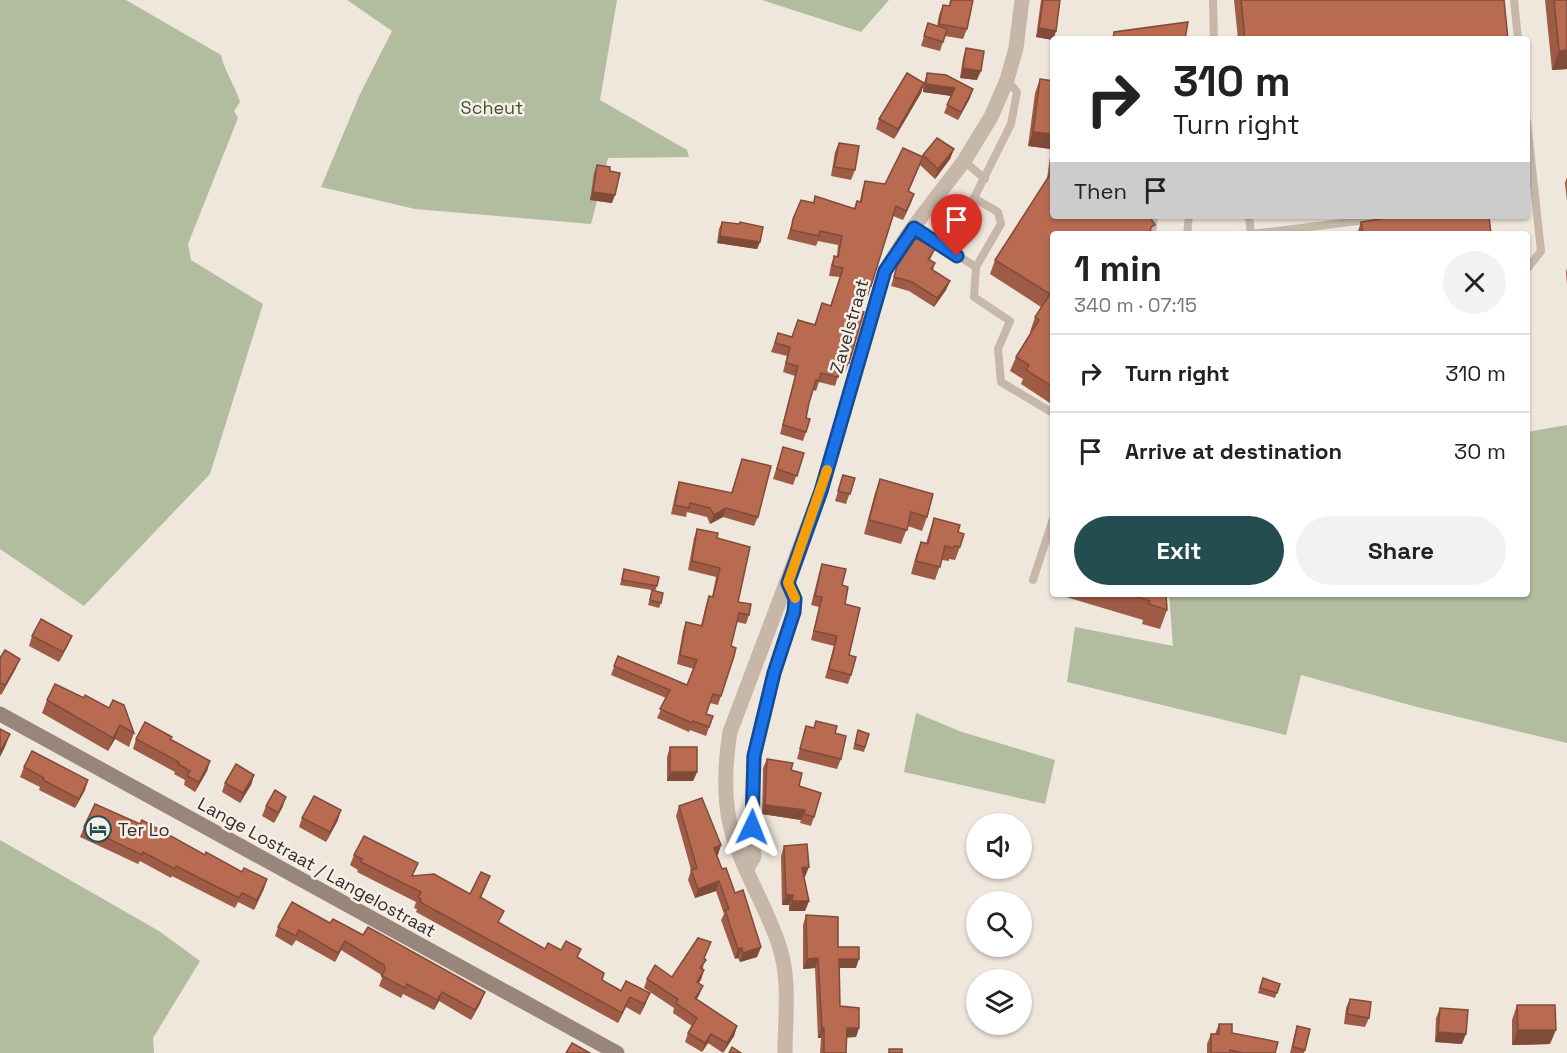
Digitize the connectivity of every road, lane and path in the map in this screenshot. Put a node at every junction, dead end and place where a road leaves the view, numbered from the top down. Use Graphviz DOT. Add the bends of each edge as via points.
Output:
graph roads {
  1 [pos="1022,0"];
  2 [pos="1213,0"];
  3 [pos="1514,0"];
  4 [pos="1214,36"];
  5 [pos="1518,36"];
  6 [pos="1007,80"];
  7 [pos="1530,149"];
  8 [pos="964,161"];
  9 [pos="985,179"];
  10 [pos="974,198"];
  11 [pos="1376,219"];
  12 [pos="914,228"];
  13 [pos="1276,231"];
  14 [pos="938,245"];
  15 [pos="1530,265"];
  16 [pos="976,267"];
  17 [pos="1050,411"];
  18 [pos="1050,528"];
  19 [pos="1033,580"];
  20 [pos="788,583"];
  21 [pos="0,714"];
  22 [pos="747,868"];
  23 [pos="617,1053"];
  24 [pos="785,1053"];
  1 -- 6 [label="street, Zavelstraat"];
  2 -- 4 [label="lane"];
  3 -- 5 [label="lane"];
  6 -- 8 [label="street, Zavelstraat" via="991,117"];
  6 -- 9 [label="lane" via="1017,92 1011,124"];
  7 -- 15 [label="lane" via="1541,251"];
  8 -- 9 [label="lane"];
  8 -- 12 [label="street, Zavelstraat"];
  9 -- 10 [label="lane"];
  10 -- 14 [label="lane"];
  10 -- 16 [label="lane" via="998,212 1001,224"];
  11 -- 13 [label="lane"];
  12 -- 14 [label="lane"];
  12 -- 20 [label="street, Zavelstraat" via="885,271 821,491"];
  14 -- 16 [label="lane"];
  16 -- 17 [label="lane" via="974,297 1010,321 998,350 1001,382"];
  18 -- 19 [label="lane"];
  20 -- 22 [label="street" via="795,599 794,612 754,756 754,857"];
  20 -- 22 [label="street, Zavelstraat" via="738,706 727,750 730,826"];
  21 -- 23 [label="street, Lange Lostraat / Langelostraat"];
  22 -- 24 [label="street, Zavelstraat" via="785,967"];
}
